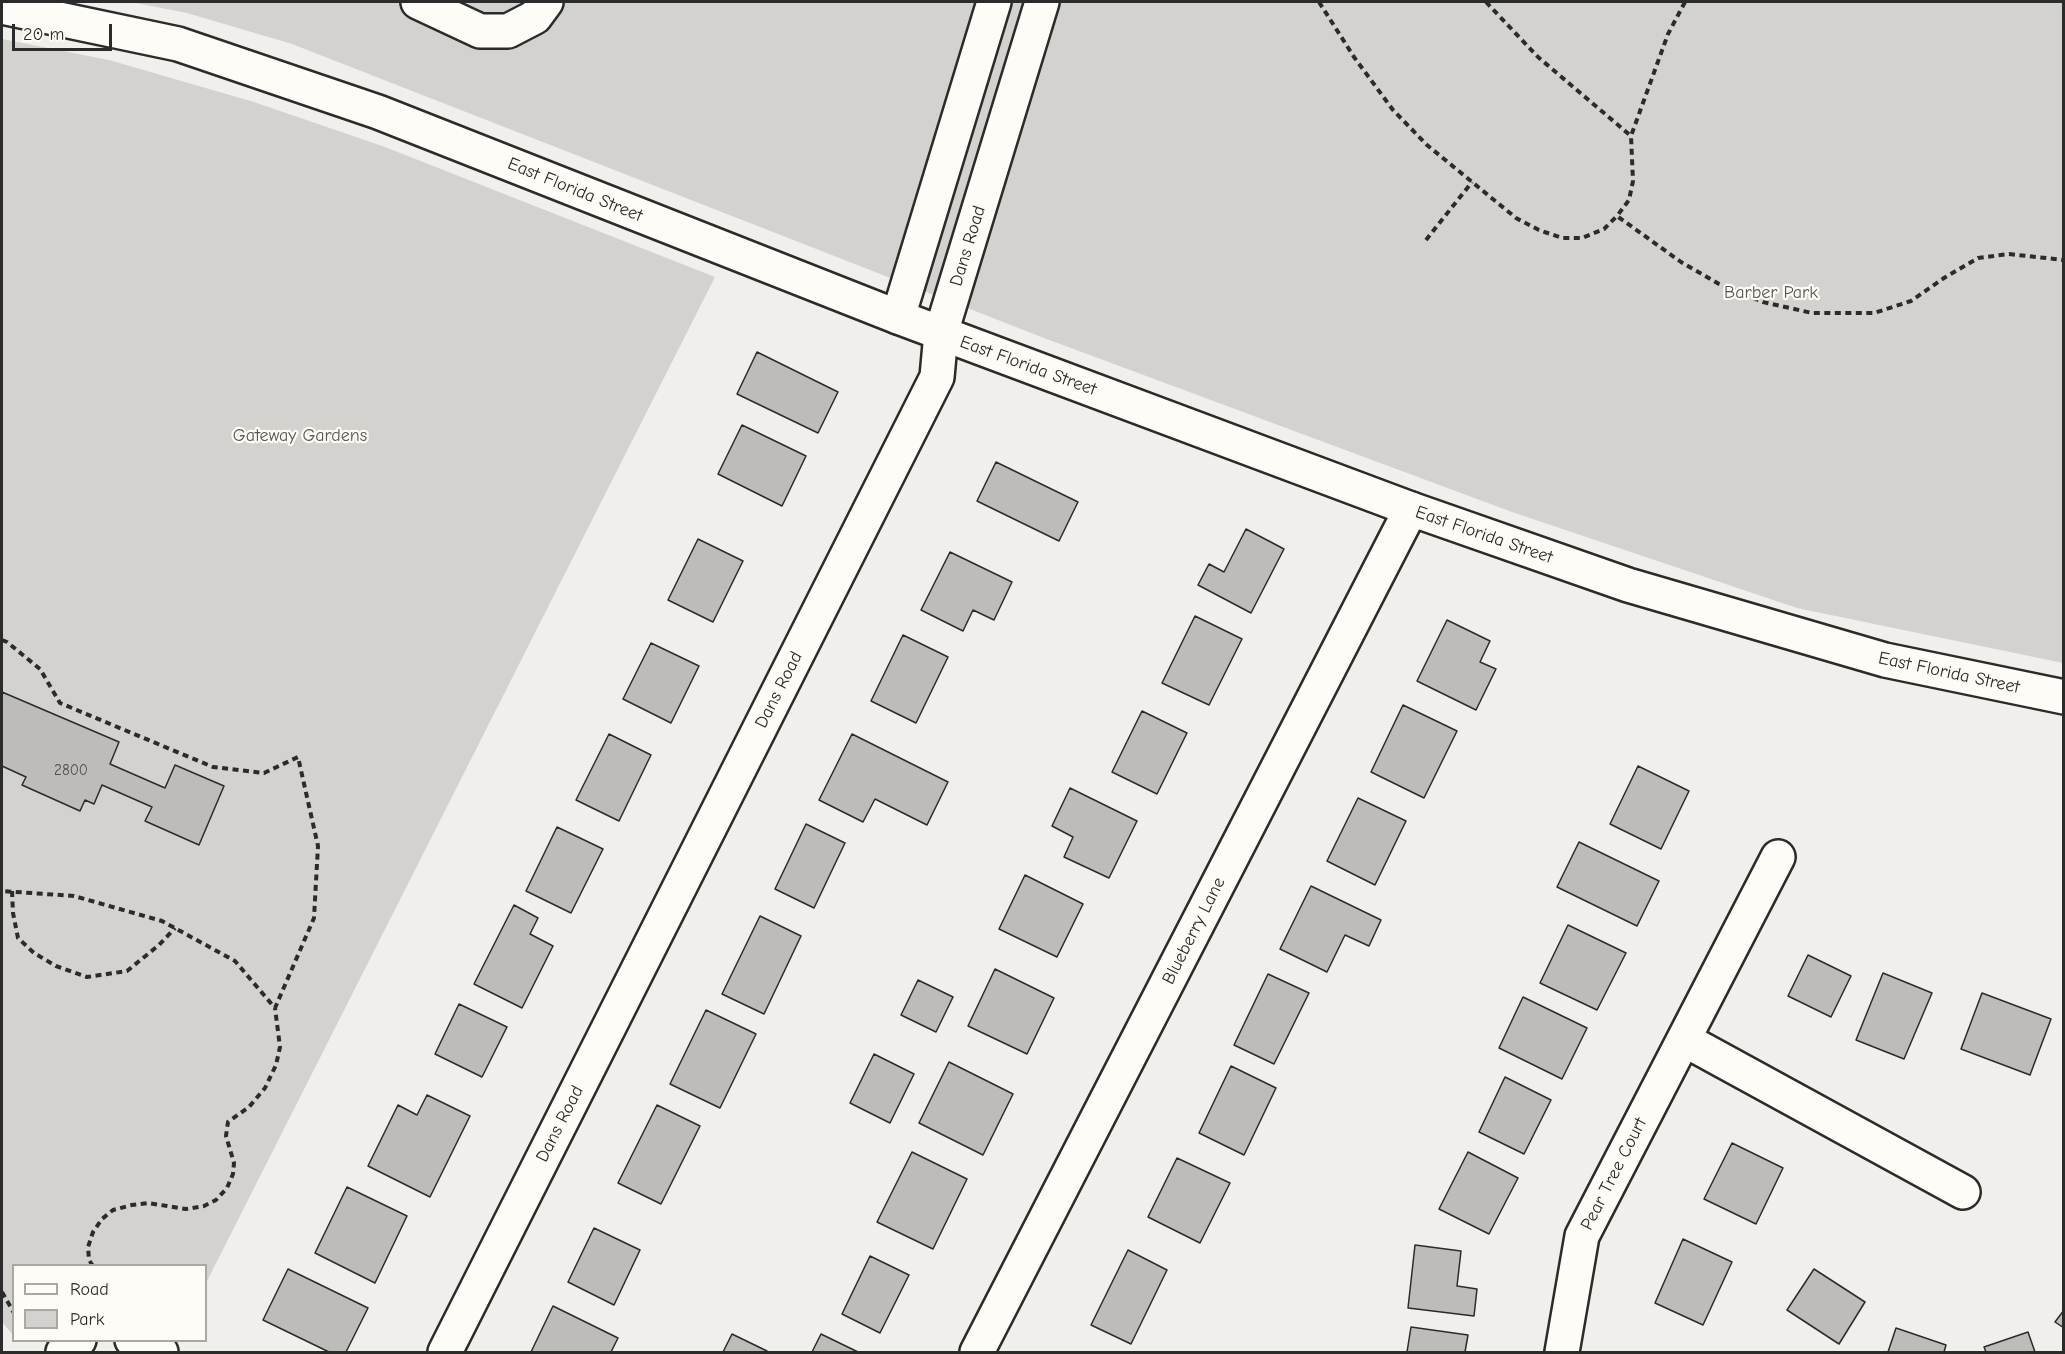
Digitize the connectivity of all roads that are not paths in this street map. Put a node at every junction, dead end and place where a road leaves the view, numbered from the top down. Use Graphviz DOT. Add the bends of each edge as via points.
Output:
graph roads {
  1 [pos="418,2"];
  2 [pos="546,2"];
  3 [pos="994,2"];
  4 [pos="1042,2"];
  5 [pos="2,7"];
  6 [pos="898,317"];
  7 [pos="941,333"];
  8 [pos="1411,509"];
  9 [pos="2064,697"];
  10 [pos="1778,857"];
  11 [pos="1684,1040"];
  12 [pos="1963,1192"];
  13 [pos="78,1342"];
  14 [pos="134,1342"];
  15 [pos="63,1353"];
  16 [pos="161,1353"];
  17 [pos="445,1353"];
  18 [pos="978,1353"];
  19 [pos="1562,1353"];
  1 -- 2 [label="street" via="480,31 508,31 535,17"];
  3 -- 6 [label="street"];
  4 -- 7 [label="street, Dans Road"];
  5 -- 6 [label="street, East Florida Street" via="178,44 378,112"];
  6 -- 7 [label="street, East Florida Street"];
  7 -- 8 [label="street, East Florida Street"];
  7 -- 17 [label="street, Dans Road" via="937,377"];
  8 -- 9 [label="street, East Florida Street" via="1628,585 1829,644 1885,660"];
  8 -- 18 [label="street, Blueberry Lane"];
  10 -- 11 [label="street, Pear Tree Court"];
  11 -- 12 [label="street"];
  11 -- 19 [label="street, Pear Tree Court" via="1582,1236"];
  13 -- 15 [label="street"];
  14 -- 16 [label="street"];
}
